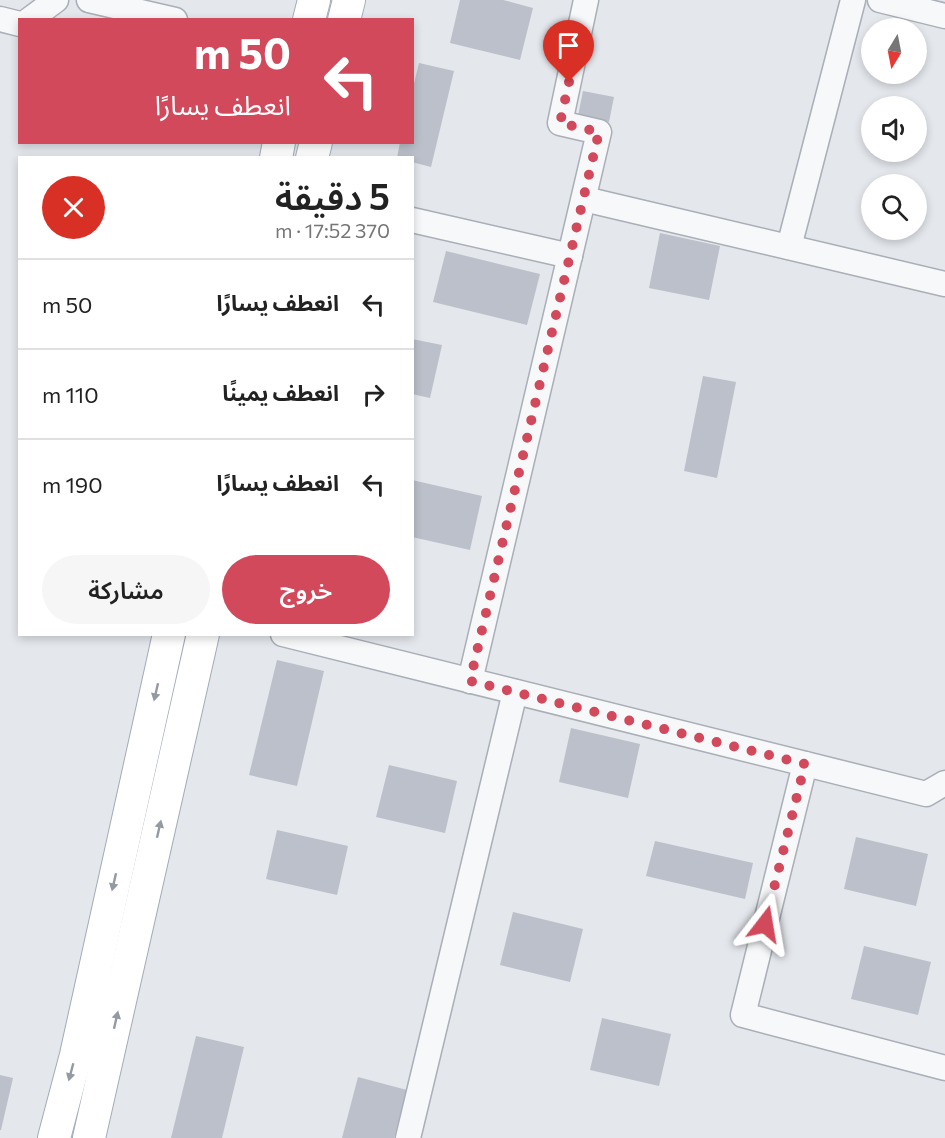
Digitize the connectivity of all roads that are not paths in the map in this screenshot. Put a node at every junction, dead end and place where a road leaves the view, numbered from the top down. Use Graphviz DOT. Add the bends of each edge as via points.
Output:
graph roads {
  1 [pos="56,0"];
  2 [pos="89,0"];
  3 [pos="314,0"];
  4 [pos="349,0"];
  5 [pos="586,0"];
  6 [pos="853,0"];
  7 [pos="880,0"];
  8 [pos="945,16"];
  9 [pos="32,18"];
  10 [pos="166,18"];
  11 [pos="310,18"];
  12 [pos="344,18"];
  13 [pos="0,20"];
  14 [pos="18,24"];
  15 [pos="584,199"];
  16 [pos="414,220"];
  17 [pos="789,247"];
  18 [pos="570,256"];
  19 [pos="945,284"];
  20 [pos="169,636"];
  21 [pos="203,636"];
  22 [pos="291,636"];
  23 [pos="470,681"];
  24 [pos="515,692"];
  25 [pos="805,764"];
  26 [pos="945,783"];
  27 [pos="945,1068"];
  28 [pos="54,1138"];
  29 [pos="89,1138"];
  30 [pos="408,1138"];
  1 -- 9 [label="street"];
  2 -- 10 [label="street"];
  3 -- 11 [label="main road"];
  4 -- 12 [label="main road"];
  5 -- 15 [label="street" via="560,123 599,132"];
  6 -- 17 [label="street"];
  7 -- 8 [label="street"];
  13 -- 14 [label="street"];
  15 -- 17 [label="street"];
  15 -- 18 [label="street"];
  16 -- 18 [label="street"];
  17 -- 19 [label="street"];
  18 -- 23 [label="street"];
  20 -- 28 [label="main road, one-way"];
  29 -- 21 [label="main road, one-way"];
  22 -- 23 [label="street"];
  23 -- 24 [label="street"];
  24 -- 25 [label="street"];
  24 -- 30 [label="street"];
  25 -- 26 [label="street" via="926,794"];
  25 -- 27 [label="street" via="743,1016"];
}
